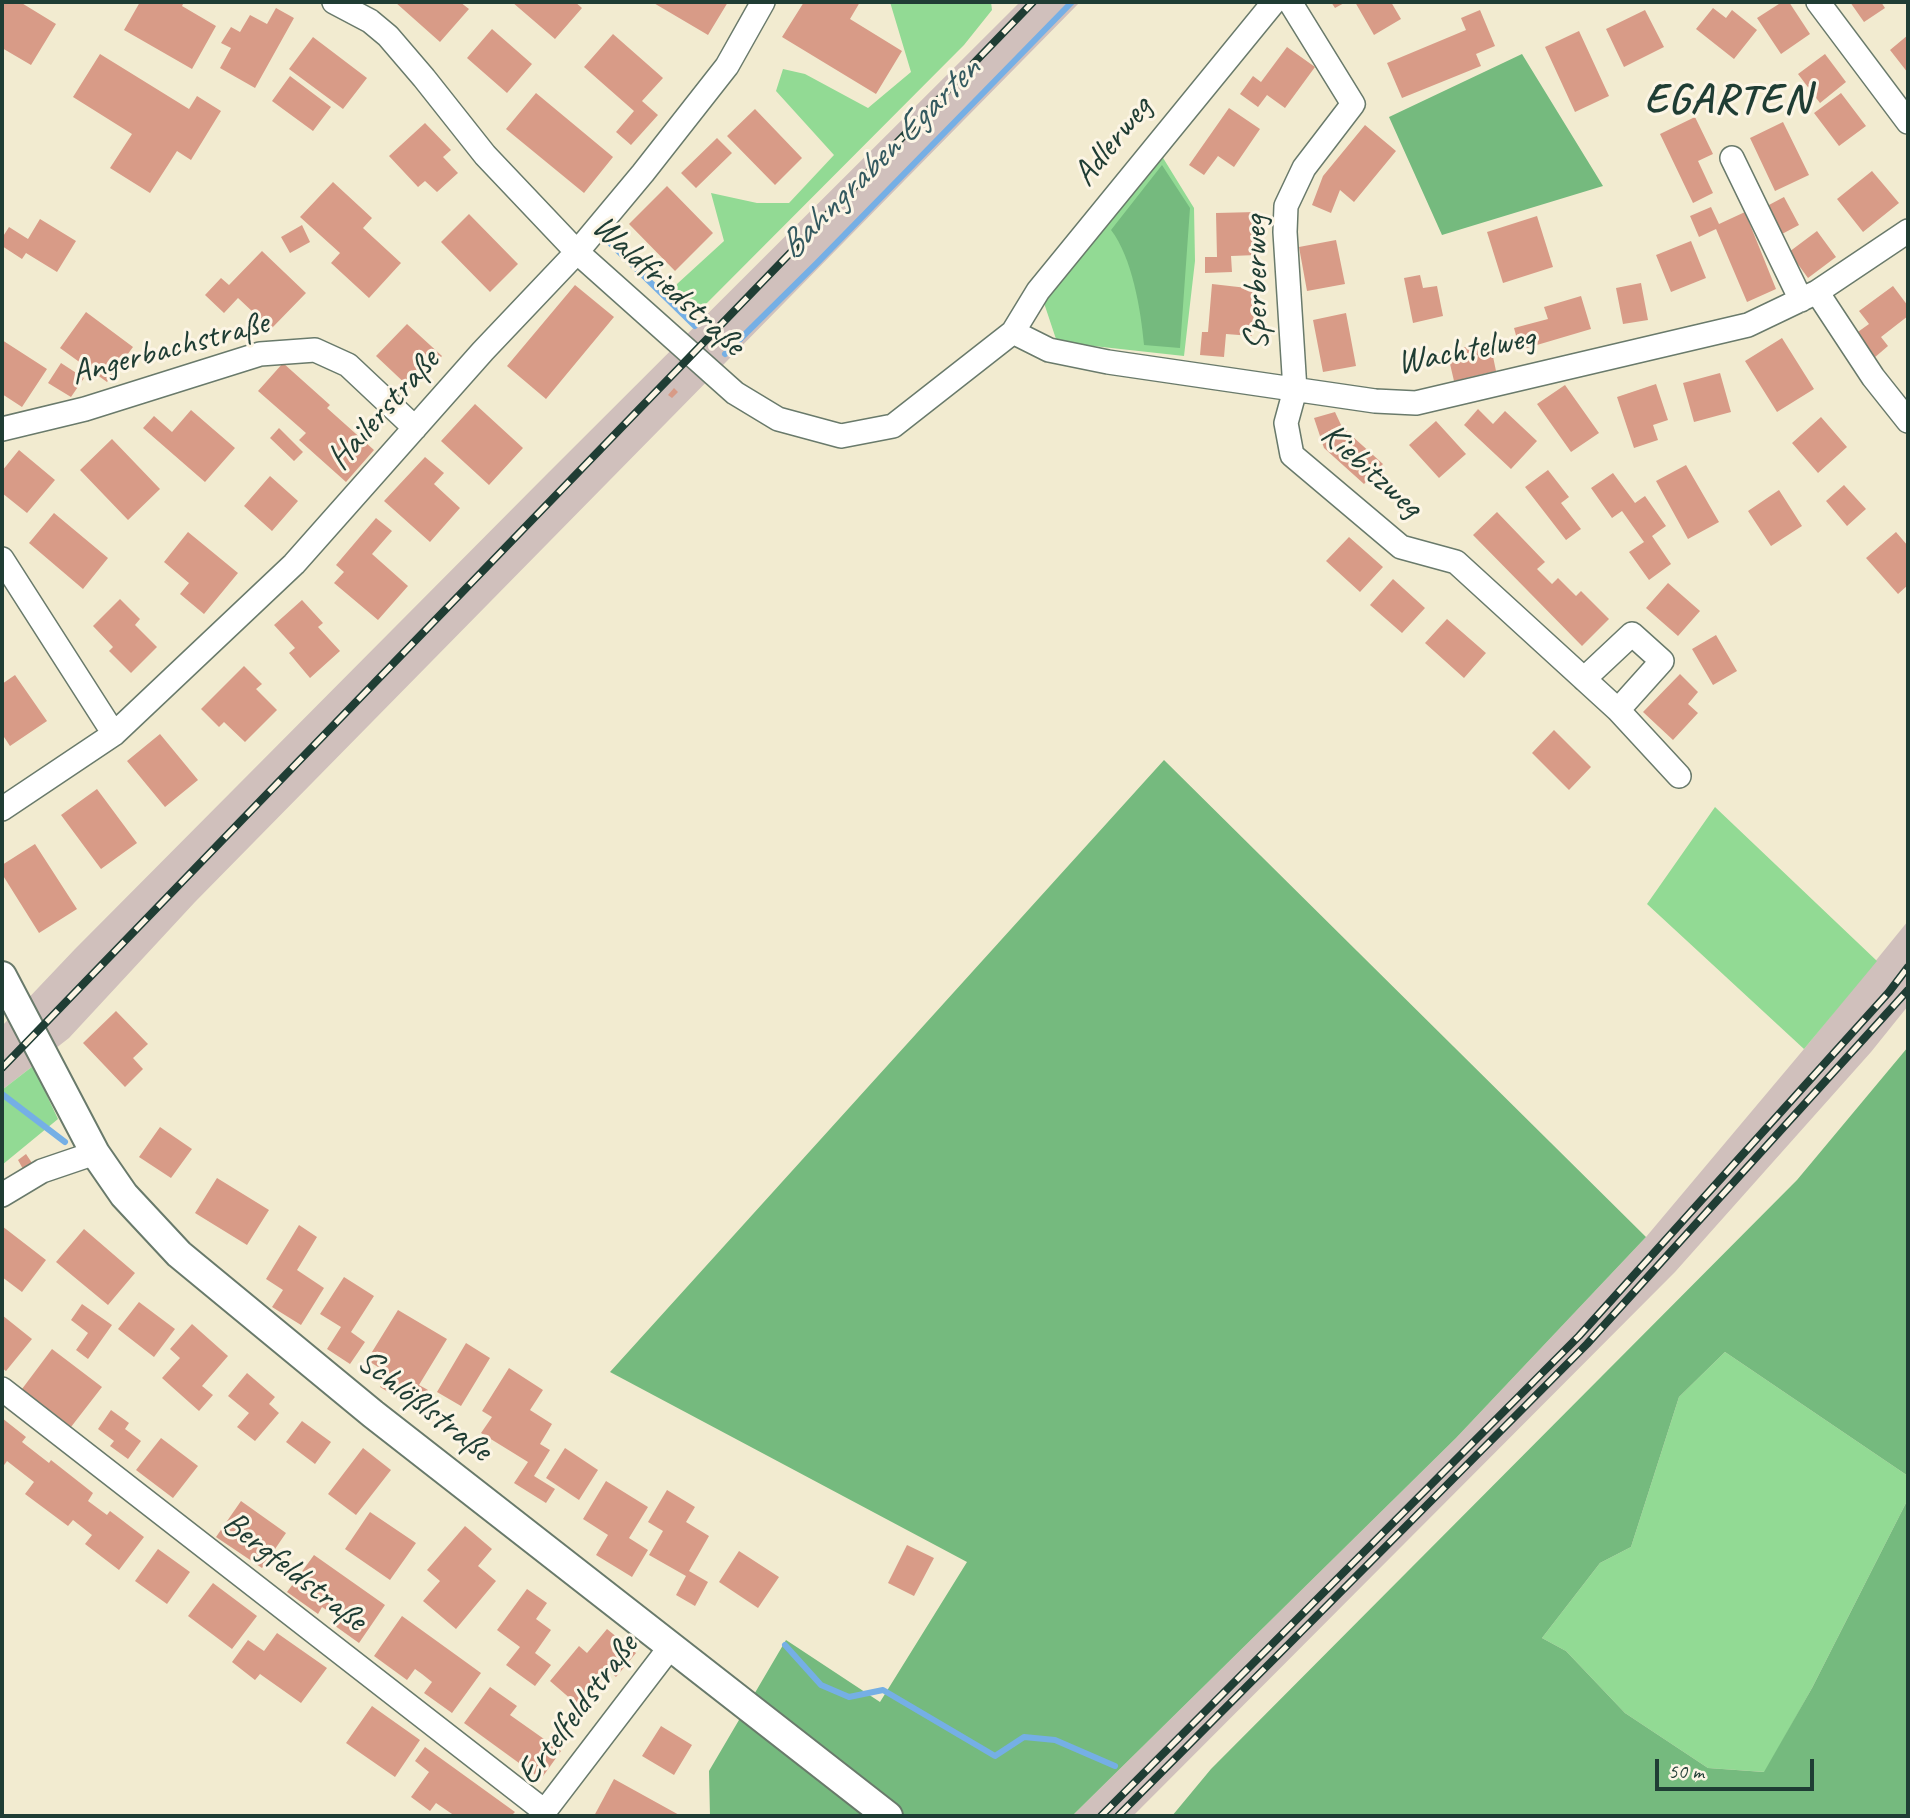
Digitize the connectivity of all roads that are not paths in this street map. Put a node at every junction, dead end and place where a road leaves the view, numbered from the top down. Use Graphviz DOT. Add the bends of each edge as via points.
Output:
graph roads {
  1 [pos="762,2"];
  2 [pos="1274,2"];
  3 [pos="1290,2"];
  4 [pos="1818,2"];
  5 [pos="345,4"];
  6 [pos="1908,122"];
  7 [pos="1732,159"];
  8 [pos="1908,231"];
  9 [pos="577,252"];
  10 [pos="1809,296"];
  11 [pos="1013,332"];
  12 [pos="1296,390"];
  13 [pos="1908,421"];
  14 [pos="415,428"];
  15 [pos="2,429"];
  16 [pos="2,559"];
  17 [pos="1584,679"];
  18 [pos="1618,710"];
  19 [pos="114,734"];
  20 [pos="1679,776"];
  21 [pos="2,809"];
  22 [pos="2,976"];
  23 [pos="95,1153"];
  24 [pos="2,1195"];
  25 [pos="2,1389"];
  26 [pos="671,1646"];
  27 [pos="542,1813"];
  28 [pos="888,1816"];
  1 -- 9 [label="street, Hailerstraße" via="727,66"];
  2 -- 11 [label="street, Adlerweg" via="1038,290"];
  3 -- 12 [label="street, Sperberweg" via="1353,104 1304,167 1286,206"];
  4 -- 6 [label="street"];
  5 -- 9 [label="street, Waldfriedstraße" via="388,36 485,155"];
  7 -- 10 [label="street"];
  8 -- 10 [label="street, Wachtelweg"];
  9 -- 11 [label="street, Waldfriedstraße" via="735,393 778,419 841,436 893,426"];
  9 -- 14 [label="street, Hailerstraße"];
  10 -- 12 [label="street, Wachtelweg" via="1748,325 1416,403"];
  10 -- 13 [label="street"];
  11 -- 12 [label="street, Wachtelweg" via="1049,350"];
  12 -- 17 [label="street, Kiebitzweg" via="1286,423 1292,455 1401,547 1456,562"];
  14 -- 15 [label="street, Angerbachstraße" via="348,365 315,350 260,354 85,409"];
  14 -- 19 [label="street, Hailerstraße" via="294,564"];
  16 -- 19 [label="street"];
  17 -- 18 [label="street, Kiebitzweg"];
  17 -- 18 [label="street" via="1632,634 1662,661"];
  18 -- 20 [label="street, Kiebitzweg"];
  19 -- 21 [label="street, Hailerstraße"];
  22 -- 23 [label="street, Schlößlstraße"];
  23 -- 24 [label="street" via="42,1171"];
  23 -- 26 [label="street, Schlößlstraße" via="124,1195 179,1254 373,1414"];
  25 -- 27 [label="street, Bergfeldstraße"];
  26 -- 27 [label="street, Ertelfeldstraße"];
  26 -- 28 [label="street, Schlößlstraße"];
}
